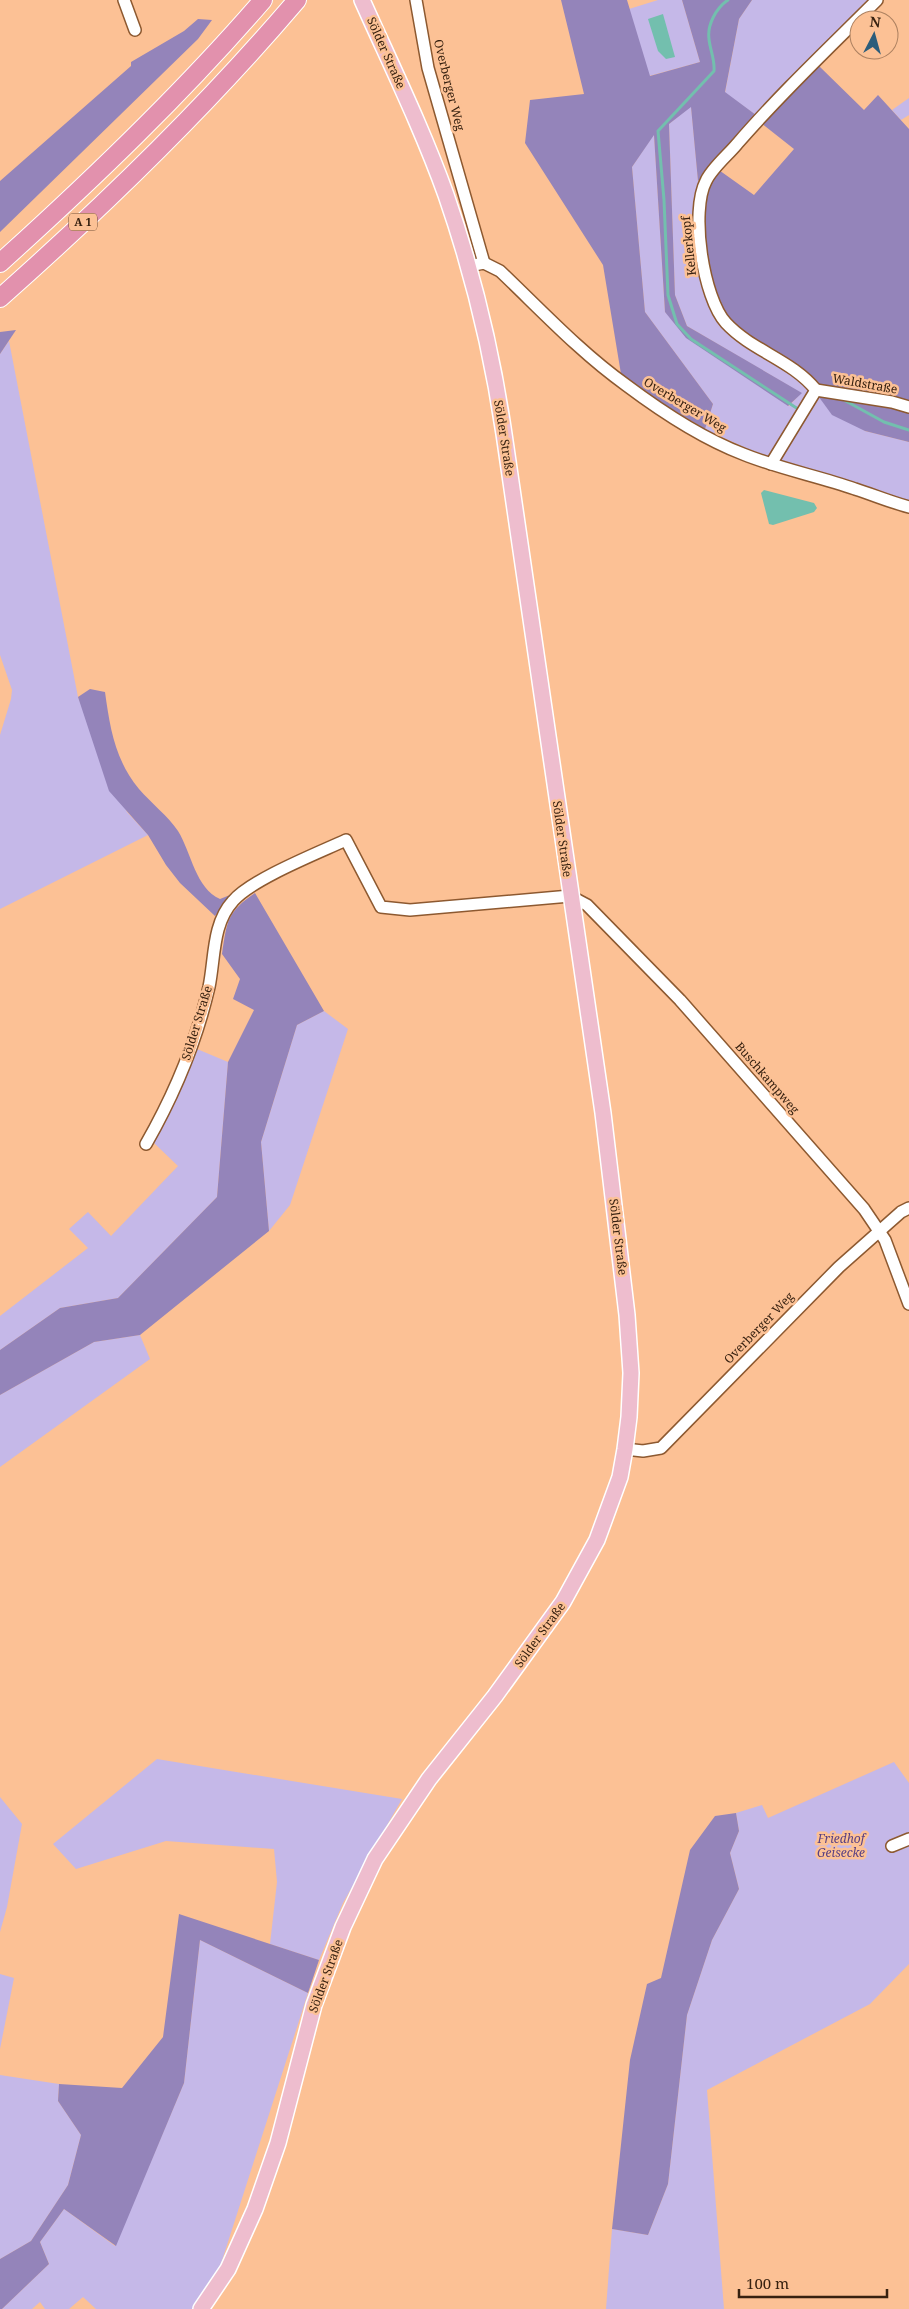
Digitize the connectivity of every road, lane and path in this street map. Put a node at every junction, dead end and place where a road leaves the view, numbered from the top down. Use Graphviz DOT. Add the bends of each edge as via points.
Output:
graph roads {
  1 [pos="124,0"];
  2 [pos="263,0"];
  3 [pos="297,0"];
  4 [pos="362,0"];
  5 [pos="416,0"];
  6 [pos="877,0"];
  7 [pos="135,30"];
  8 [pos="0,263"];
  9 [pos="476,265"];
  10 [pos="1,298"];
  11 [pos="816,390"];
  12 [pos="909,407"];
  13 [pos="771,464"];
  14 [pos="909,507"];
  15 [pos="570,896"];
  16 [pos="146,1144"];
  17 [pos="909,1208"];
  18 [pos="880,1231"];
  19 [pos="909,1304"];
  20 [pos="625,1449"];
  21 [pos="909,1839"];
  22 [pos="892,1846"];
  23 [pos="200,2309"];
  1 -- 7 [label="street"];
  2 -- 8 [label="highway, A 1" via="149,123"];
  3 -- 10 [label="highway, A 1" via="262,42 162,146"];
  4 -- 9 [label="main road, Sölder Straße"];
  5 -- 9 [label="street, Overberger Weg" via="428,68"];
  6 -- 11 [label="street, Kellerkopf" via="757,121 716,168 706,181 699,210 710,294 725,322 745,340 806,377"];
  9 -- 13 [label="street, Overberger Weg" via="500,271 587,354 664,412 742,454"];
  9 -- 15 [label="main road, Sölder Straße" via="500,405"];
  11 -- 12 [label="street, Waldstraße"];
  11 -- 13 [label="street"];
  13 -- 14 [label="street, Overberger Weg"];
  15 -- 16 [label="street, Sölder Straße" via="410,910 381,907 346,840 257,883 233,900 221,922 213,950 209,986 192,1044 170,1101"];
  15 -- 18 [label="street, Buschkampweg" via="594,911 680,1000"];
  15 -- 20 [label="main road, Sölder Straße" via="603,1113 628,1315 631,1373"];
  17 -- 18 [label="street, Overberger Weg"];
  18 -- 19 [label="street, Buschkampweg"];
  18 -- 20 [label="street, Overberger Weg" via="839,1266 661,1448 643,1452"];
  20 -- 23 [label="main road, Sölder Straße" via="620,1477 597,1540 564,1602 429,1779 375,1859 343,1927 314,2005 278,2143 255,2209 228,2269"];
  21 -- 22 [label="street"];
}
